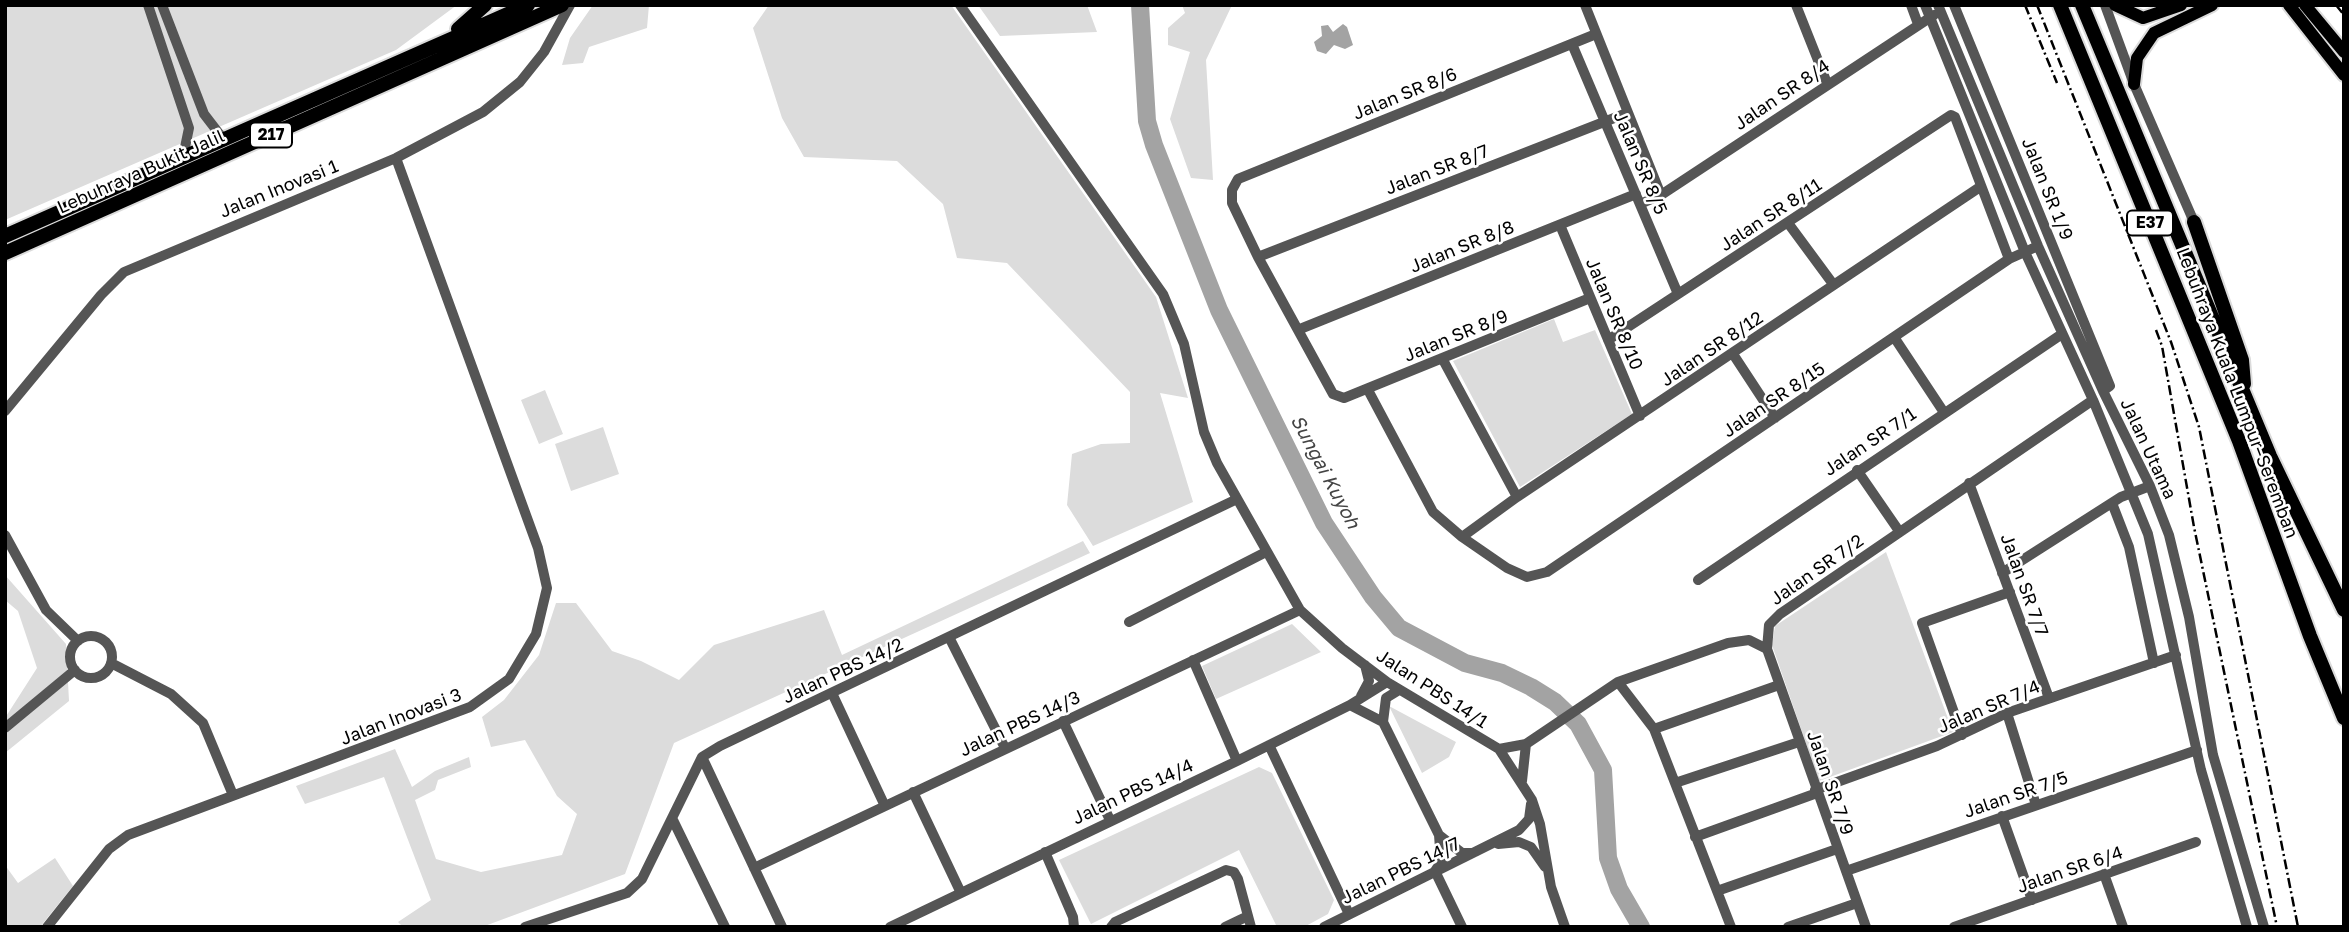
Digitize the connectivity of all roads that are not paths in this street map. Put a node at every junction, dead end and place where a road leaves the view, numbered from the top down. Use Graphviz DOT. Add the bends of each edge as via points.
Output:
graph roads {
  1 [pos="148,5"];
  2 [pos="162,5"];
  3 [pos="485,5"];
  4 [pos="562,5"];
  5 [pos="570,5"];
  6 [pos="960,5"];
  7 [pos="1585,5"];
  8 [pos="1796,5"];
  9 [pos="1911,5"];
  10 [pos="1924,5"];
  11 [pos="1954,5"];
  12 [pos="2060,5"];
  13 [pos="2082,5"];
  14 [pos="2105,5"];
  15 [pos="2115,5"];
  16 [pos="2182,5"];
  17 [pos="2212,5"];
  18 [pos="2289,5"];
  19 [pos="2305,5"];
  20 [pos="1939,9"];
  21 [pos="532,11"];
  22 [pos="1929,17"];
  23 [pos="1918,24"];
  24 [pos="1596,34"];
  25 [pos="453,36"];
  26 [pos="1572,44"];
  27 [pos="2344,52"];
  28 [pos="2344,75"];
  29 [pos="1827,83"];
  30 [pos="2134,84"];
  31 [pos="1627,113"];
  32 [pos="2001,118"];
  33 [pos="1605,121"];
  34 [pos="1988,124"];
  35 [pos="224,140"];
  36 [pos="183,157"];
  37 [pos="396,158"];
  38 [pos="1980,187"];
  39 [pos="1661,195"];
  40 [pos="1638,199"];
  41 [pos="2194,222"];
  42 [pos="1788,223"];
  43 [pos="1560,225"];
  44 [pos="5,236"];
  45 [pos="2038,246"];
  46 [pos="2025,252"];
  47 [pos="5,253"];
  48 [pos="1258,257"];
  49 [pos="2009,259"];
  50 [pos="1833,284"];
  51 [pos="1678,295"];
  52 [pos="1590,298"];
  53 [pos="1300,329"];
  54 [pos="2062,334"];
  55 [pos="1894,337"];
  56 [pos="1608,340"];
  57 [pos="1733,354"];
  58 [pos="1441,358"];
  59 [pos="2107,388"];
  60 [pos="1368,390"];
  61 [pos="2245,398"];
  62 [pos="2093,400"];
  63 [pos="5,411"];
  64 [pos="1943,411"];
  65 [pos="1640,416"];
  66 [pos="1775,418"];
  67 [pos="1857,470"];
  68 [pos="1969,483"];
  69 [pos="2150,486"];
  70 [pos="2132,493"];
  71 [pos="1517,497"];
  72 [pos="1236,500"];
  73 [pos="2112,503"];
  74 [pos="1899,531"];
  75 [pos="5,535"];
  76 [pos="1462,537"];
  77 [pos="1266,552"];
  78 [pos="2003,573"];
  79 [pos="1698,580"];
  80 [pos="2010,592"];
  81 [pos="1300,610"];
  82 [pos="2344,610"];
  83 [pos="1129,622"];
  84 [pos="950,639"];
  85 [pos="78,641"];
  86 [pos="1768,649"];
  87 [pos="2176,655"];
  88 [pos="1193,660"];
  89 [pos="111,663"];
  90 [pos="2154,663"];
  91 [pos="1364,665"];
  92 [pos="75,670"];
  93 [pos="1387,682"];
  94 [pos="1614,683"];
  95 [pos="1779,685"];
  96 [pos="1399,690"];
  97 [pos="832,693"];
  98 [pos="2049,698"];
  99 [pos="1350,705"];
  100 [pos="2007,713"];
  101 [pos="2344,718"];
  102 [pos="1063,721"];
  103 [pos="1383,722"];
  104 [pos="5,728"];
  105 [pos="1654,729"];
  106 [pos="1962,735"];
  107 [pos="1530,742"];
  108 [pos="1799,742"];
  109 [pos="1269,745"];
  110 [pos="1005,748"];
  111 [pos="1499,749"];
  112 [pos="2197,750"];
  113 [pos="702,757"];
  114 [pos="1237,761"];
  115 [pos="1522,780"];
  116 [pos="1675,783"];
  117 [pos="912,792"];
  118 [pos="1816,792"];
  119 [pos="233,794"];
  120 [pos="1532,800"];
  121 [pos="884,804"];
  122 [pos="2036,805"];
  123 [pos="2002,817"];
  124 [pos="672,818"];
  125 [pos="1110,820"];
  126 [pos="1439,835"];
  127 [pos="1695,837"];
  128 [pos="2196,842"];
  129 [pos="1493,845"];
  130 [pos="1837,849"];
  131 [pos="1045,852"];
  132 [pos="1475,853"];
  133 [pos="754,868"];
  134 [pos="1435,871"];
  135 [pos="1547,871"];
  136 [pos="1846,871"];
  137 [pos="2104,874"];
  138 [pos="1717,891"];
  139 [pos="961,893"];
  140 [pos="2032,900"];
  141 [pos="1857,903"];
  142 [pos="1349,914"];
  143 [pos="1248,916"];
  144 [pos="1966,925"];
  145 [pos="47,927"];
  146 [pos="525,927"];
  147 [pos="725,927"];
  148 [pos="782,927"];
  149 [pos="890,927"];
  150 [pos="1074,927"];
  151 [pos="1111,927"];
  152 [pos="1225,927"];
  153 [pos="1251,927"];
  154 [pos="1324,927"];
  155 [pos="1462,927"];
  156 [pos="1565,927"];
  157 [pos="1731,927"];
  158 [pos="1788,927"];
  159 [pos="1866,927"];
  160 [pos="1954,927"];
  161 [pos="2123,927"];
  162 [pos="2247,927"];
  163 [pos="2264,927"];
  1 -- 36 [label="street" via="189,128"];
  2 -- 35 [label="street" via="204,114"];
  3 -- 25 [label="highway"];
  4 -- 21 [label="highway, Lebuhraya Bukit Jalil / 217"];
  5 -- 37 [label="street, Jalan Inovasi 1" via="544,52 520,82 483,112"];
  6 -- 72 [label="street, Jalan PBS 14/1" via="1163,295 1184,344 1204,432"];
  7 -- 24 [label="street, Jalan SR 8/5"];
  8 -- 29 [label="street"];
  9 -- 23 [label="street"];
  10 -- 22 [label="street, Jalan Utama"];
  11 -- 32 [label="street, Jalan SR 1/9"];
  12 -- 101 [label="highway, Lebuhraya Kuala Lumpur–Seremban / E37" via="2239,441"];
  13 -- 61 [label="highway, Lebuhraya Kuala Lumpur–Seremban / E37"];
  14 -- 30 [label="street"];
  15 -- 16 [label="main road" via="2143,18"];
  17 -- 30 [label="main road" via="2154,33 2137,58"];
  18 -- 28 [label="main road"];
  19 -- 27 [label="main road"];
  20 -- 22 [label="street, Jalan SR 8/4"];
  20 -- 34 [label="street, Jalan Utama"];
  21 -- 25 [label="highway, Lebuhraya Bukit Jalil / 217"];
  21 -- 47 [label="highway, Lebuhraya Bukit Jalil / 217"];
  22 -- 23 [label="street, Jalan SR 8/4"];
  22 -- 46 [label="street, Jalan Utama"];
  23 -- 29 [label="street, Jalan SR 8/4"];
  24 -- 26 [label="street, Jalan SR 8/6"];
  24 -- 31 [label="street, Jalan SR 8/5"];
  25 -- 35 [label="highway, Lebuhraya Bukit Jalil / 217"];
  26 -- 33 [label="street, Jalan SR 8/5"];
  26 -- 48 [label="street, Jalan SR 8/6" via="1238,179 1232,203"];
  29 -- 39 [label="street, Jalan SR 8/4"];
  30 -- 41 [label="street"];
  31 -- 33 [label="street, Jalan SR 8/7"];
  31 -- 39 [label="street, Jalan SR 8/5"];
  32 -- 34 [label="street"];
  32 -- 59 [label="street, Jalan SR 1/9"];
  33 -- 40 [label="street, Jalan SR 8/5"];
  33 -- 48 [label="street, Jalan SR 8/7"];
  34 -- 45 [label="street, Jalan Utama"];
  35 -- 36 [label="highway, Lebuhraya Bukit Jalil / 217"];
  36 -- 44 [label="highway, Lebuhraya Bukit Jalil / 217"];
  37 -- 63 [label="street, Jalan Inovasi 1" via="124,272"];
  37 -- 119 [label="street, Jalan Inovasi 3" via="538,548 546,598 536,634 519,667 481,701"];
  38 -- 42 [label="street, Jalan SR 8/11" via="1951,116"];
  38 -- 49 [label="street"];
  38 -- 50 [label="street, Jalan SR 8/12"];
  39 -- 40 [label="street, Jalan SR 8/4"];
  40 -- 43 [label="street, Jalan SR 8/8"];
  40 -- 51 [label="street, Jalan SR 8/5"];
  41 -- 61 [label="highway" via="2242,360"];
  42 -- 50 [label="street"];
  42 -- 51 [label="street, Jalan SR 8/11"];
  43 -- 52 [label="street, Jalan SR 8/10"];
  43 -- 53 [label="street, Jalan SR 8/8"];
  45 -- 46 [label="street, Jalan SR 8/15"];
  45 -- 59 [label="street, Jalan Utama"];
  46 -- 49 [label="street, Jalan SR 8/15"];
  46 -- 54 [label="street, Jalan Utama"];
  48 -- 53 [label="street"];
  49 -- 55 [label="street, Jalan SR 8/15"];
  50 -- 57 [label="street, Jalan SR 8/12"];
  51 -- 56 [label="street, Jalan SR 8/11"];
  52 -- 56 [label="street, Jalan SR 8/10"];
  52 -- 58 [label="street, Jalan SR 8/9"];
  53 -- 60 [label="street, Jalan SR 8/9" via="1333,394 1344,398"];
  54 -- 62 [label="street, Jalan Utama"];
  54 -- 64 [label="street, Jalan SR 7/1"];
  55 -- 64 [label="street"];
  55 -- 66 [label="street, Jalan SR 8/15"];
  56 -- 65 [label="street, Jalan SR 8/10"];
  57 -- 65 [label="street, Jalan SR 8/12"];
  57 -- 66 [label="street"];
  58 -- 60 [label="street, Jalan SR 8/9"];
  58 -- 71 [label="street"];
  59 -- 69 [label="street, Jalan Utama"];
  60 -- 76 [label="street" via="1433,512"];
  61 -- 82 [label="highway, Lebuhraya Kuala Lumpur–Seremban / E37"];
  62 -- 68 [label="street, Jalan SR 7/2"];
  62 -- 70 [label="street, Jalan Utama"];
  64 -- 67 [label="street, Jalan SR 7/1"];
  65 -- 71 [label="street, Jalan SR 8/12"];
  66 -- 76 [label="street, Jalan SR 8/15" via="1547,572 1527,577"];
  67 -- 74 [label="street"];
  67 -- 79 [label="street, Jalan SR 7/1"];
  68 -- 74 [label="street, Jalan SR 7/2"];
  68 -- 78 [label="street, Jalan SR 7/7"];
  69 -- 70 [label="street"];
  69 -- 163 [label="street, Jalan Utama" via="2169,535 2217,768"];
  70 -- 73 [label="street"];
  70 -- 87 [label="street, Jalan Utama" via="2153,551"];
  71 -- 76 [label="street, Jalan SR 8/12"];
  72 -- 77 [label="street, Jalan PBS 14/1"];
  72 -- 84 [label="street, Jalan PBS 14/2"];
  73 -- 78 [label="street"];
  73 -- 90 [label="street" via="2129,547"];
  74 -- 86 [label="street, Jalan SR 7/2" via="1780,614 1767,632"];
  75 -- 85 [label="street" via="46,610"];
  77 -- 81 [label="street, Jalan PBS 14/1"];
  77 -- 83 [label="street"];
  78 -- 80 [label="street, Jalan SR 7/7"];
  80 -- 98 [label="street, Jalan SR 7/7"];
  80 -- 106 [label="street" via="1923,622"];
  81 -- 88 [label="street, Jalan PBS 14/3"];
  81 -- 91 [label="street, Jalan PBS 14/1"];
  84 -- 97 [label="street, Jalan PBS 14/2"];
  84 -- 110 [label="street"];
  85 -- 89 [label="street" via="88,636 103,639 110,647"];
  85 -- 92 [label="street" via="70,658"];
  86 -- 94 [label="street" via="1749,640 1728,643"];
  86 -- 95 [label="street, Jalan SR 7/9"];
  87 -- 90 [label="street, Jalan SR 7/4"];
  87 -- 112 [label="street, Jalan Utama"];
  88 -- 102 [label="street, Jalan PBS 14/3"];
  88 -- 114 [label="street"];
  89 -- 92 [label="street" via="104,673 92,678"];
  89 -- 119 [label="street" via="171,694 202,723"];
  90 -- 98 [label="street, Jalan SR 7/4"];
  91 -- 93 [label="street, Jalan PBS 14/1"];
  91 -- 99 [label="street" via="1369,681 1365,692"];
  92 -- 104 [label="street"];
  93 -- 96 [label="street, Jalan PBS 14/1"];
  93 -- 99 [label="street, Jalan PBS 14/4"];
  94 -- 105 [label="street"];
  94 -- 107 [label="street"];
  95 -- 105 [label="street"];
  95 -- 108 [label="street, Jalan SR 7/9"];
  96 -- 103 [label="street" via="1386,698"];
  96 -- 111 [label="street, Jalan PBS 14/1"];
  97 -- 113 [label="street, Jalan PBS 14/2"];
  97 -- 121 [label="street"];
  98 -- 100 [label="street, Jalan SR 7/4"];
  99 -- 103 [label="street"];
  99 -- 109 [label="street, Jalan PBS 14/4"];
  100 -- 106 [label="street, Jalan SR 7/4"];
  100 -- 122 [label="street"];
  102 -- 110 [label="street, Jalan PBS 14/3"];
  102 -- 125 [label="street"];
  103 -- 126 [label="street"];
  105 -- 116 [label="street"];
  106 -- 118 [label="street, Jalan SR 7/4"];
  107 -- 111 [label="street"];
  107 -- 115 [label="street"];
  108 -- 116 [label="street"];
  108 -- 118 [label="street, Jalan SR 7/9"];
  109 -- 114 [label="street, Jalan PBS 14/4"];
  109 -- 142 [label="street"];
  110 -- 117 [label="street, Jalan PBS 14/3"];
  111 -- 115 [label="street, Jalan PBS 14/1"];
  112 -- 122 [label="street, Jalan SR 7/5"];
  112 -- 162 [label="street, Jalan Utama"];
  113 -- 124 [label="street"];
  113 -- 133 [label="street"];
  114 -- 125 [label="street, Jalan PBS 14/4"];
  115 -- 120 [label="street, Jalan PBS 14/1"];
  116 -- 127 [label="street"];
  117 -- 121 [label="street, Jalan PBS 14/3"];
  117 -- 139 [label="street"];
  118 -- 127 [label="street, Jalan SR 7/4"];
  118 -- 130 [label="street, Jalan SR 7/9"];
  119 -- 145 [label="street, Jalan Inovasi 3" via="118,841"];
  120 -- 129 [label="street, Jalan PBS 14/7" via="1529,819"];
  120 -- 135 [label="street, Jalan PBS 14/1"];
  121 -- 133 [label="street, Jalan PBS 14/3"];
  122 -- 123 [label="street, Jalan SR 7/5"];
  123 -- 136 [label="street, Jalan SR 7/5"];
  123 -- 140 [label="street"];
  124 -- 146 [label="street" via="642,879 627,894"];
  124 -- 147 [label="street"];
  125 -- 131 [label="street, Jalan PBS 14/4"];
  126 -- 132 [label="street" via="1462,853"];
  126 -- 134 [label="street" via="1441,862"];
  127 -- 138 [label="street"];
  128 -- 137 [label="street, Jalan SR 6/4"];
  129 -- 132 [label="street, Jalan PBS 14/7"];
  129 -- 135 [label="street, Jalan PBS 14/7" via="1519,842 1531,847"];
  130 -- 136 [label="street, Jalan SR 7/9"];
  130 -- 138 [label="street"];
  131 -- 139 [label="street, Jalan PBS 14/4"];
  131 -- 150 [label="street"];
  132 -- 134 [label="street, Jalan PBS 14/7"];
  133 -- 148 [label="street"];
  134 -- 142 [label="street, Jalan PBS 14/7"];
  134 -- 155 [label="street"];
  135 -- 156 [label="street, Jalan PBS 14/1"];
  136 -- 141 [label="street, Jalan SR 7/9"];
  137 -- 140 [label="street, Jalan SR 6/4"];
  137 -- 161 [label="street"];
  138 -- 157 [label="street"];
  139 -- 149 [label="street, Jalan PBS 14/4"];
  140 -- 144 [label="street, Jalan SR 6/4"];
  141 -- 158 [label="street"];
  141 -- 159 [label="street, Jalan SR 7/9"];
  142 -- 154 [label="street, Jalan PBS 14/7"];
  143 -- 151 [label="street" via="1238,880 1234,872 1226,870"];
  143 -- 152 [label="street"];
  143 -- 153 [label="street"];
  144 -- 160 [label="street, Jalan SR 6/4"];
}
